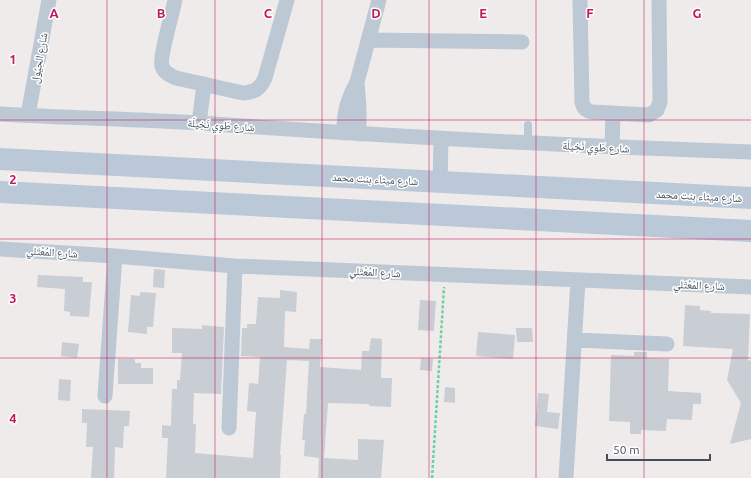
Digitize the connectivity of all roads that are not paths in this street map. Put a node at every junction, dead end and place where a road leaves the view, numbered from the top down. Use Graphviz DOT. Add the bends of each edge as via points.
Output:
graph roads {
  1 [pos="49,0"];
  2 [pos="175,0"];
  3 [pos="287,0"];
  4 [pos="379,0"];
  5 [pos="580,0"];
  6 [pos="659,0"];
  7 [pos="368,40"];
  8 [pos="522,42"];
  9 [pos="208,85"];
  10 [pos="0,114"];
  11 [pos="617,114"];
  12 [pos="28,115"];
  13 [pos="204,124"];
  14 [pos="528,125"];
  15 [pos="352,134"];
  16 [pos="441,139"];
  17 [pos="528,144"];
  18 [pos="616,148"];
  19 [pos="751,152"];
  20 [pos="0,159"];
  21 [pos="440,183"];
  22 [pos="0,192"];
  23 [pos="751,198"];
  24 [pos="751,231"];
  25 [pos="0,249"];
  26 [pos="115,256"];
  27 [pos="235,266"];
  28 [pos="578,280"];
  29 [pos="751,287"];
  30 [pos="574,340"];
  31 [pos="667,344"];
  32 [pos="105,396"];
  33 [pos="229,428"];
  34 [pos="566,478"];
  1 -- 12 [label="street, شارع الحِيُول"];
  2 -- 9 [label="street" via="162,66 167,74 176,78"];
  3 -- 9 [label="street" via="261,87 253,92 243,93"];
  4 -- 7 [label="street"];
  5 -- 11 [label="street" via="583,106 589,112"];
  6 -- 11 [label="street" via="659,106 649,115"];
  7 -- 8 [label="street"];
  7 -- 15 [label="street" via="356,82 359,108"];
  9 -- 13 [label="street"];
  10 -- 12 [label="street, شارع طَوِي نَخِيلَة"];
  11 -- 18 [label="street"];
  12 -- 13 [label="street, شارع طَوِي نَخِيلَة"];
  13 -- 15 [label="street, شارع طَوِي نَخِيلَة"];
  14 -- 17 [label="lane"];
  15 -- 16 [label="street, شارع طَوِي نَخِيلَة"];
  16 -- 17 [label="street, شارع طَوِي نَخِيلَة"];
  16 -- 21 [label="street"];
  17 -- 18 [label="street, شارع طَوِي نَخِيلَة"];
  18 -- 19 [label="street, شارع طَوِي نَخِيلَة"];
  20 -- 21 [label="main road, شارع ميثاء بنت محمد"];
  21 -- 23 [label="main road, شارع ميثاء بنت محمد"];
  22 -- 24 [label="main road"];
  25 -- 26 [label="street, شارع المُعْتَلي"];
  26 -- 27 [label="street, شارع المُعْتَلي"];
  26 -- 32 [label="street"];
  27 -- 28 [label="street, شارع المُعْتَلي"];
  27 -- 33 [label="street"];
  28 -- 29 [label="street, شارع المُعْتَلي"];
  28 -- 30 [label="street"];
  30 -- 31 [label="street"];
  30 -- 34 [label="street"];
}
